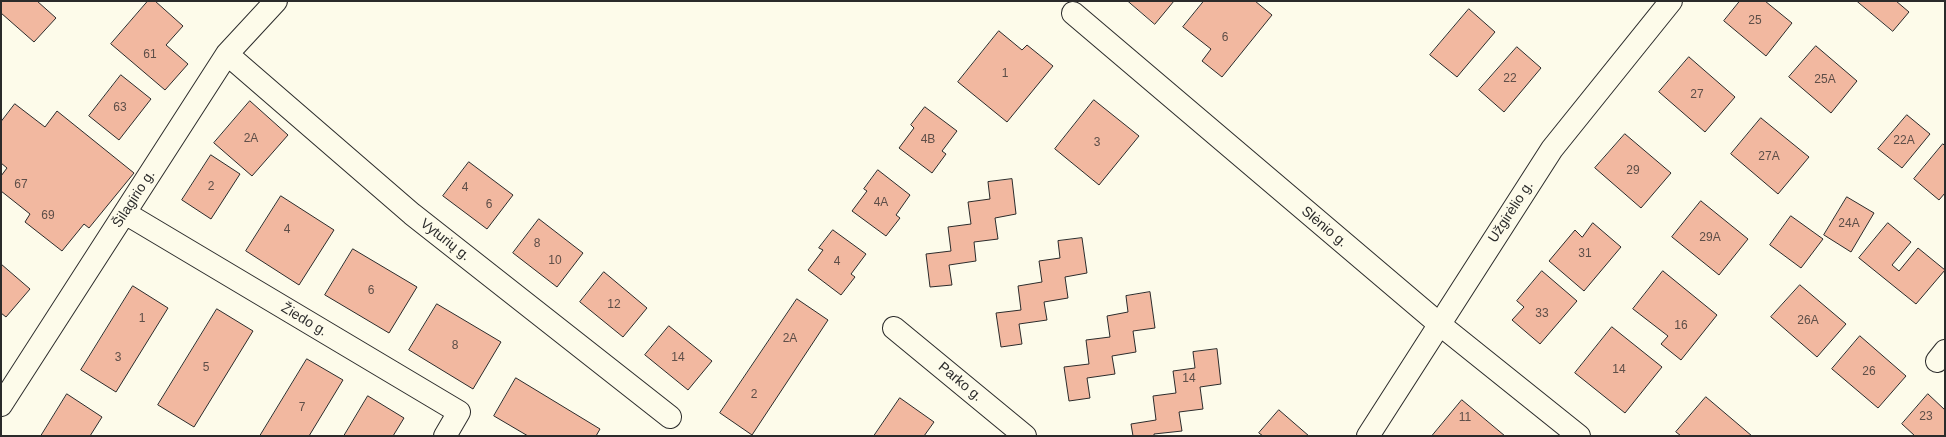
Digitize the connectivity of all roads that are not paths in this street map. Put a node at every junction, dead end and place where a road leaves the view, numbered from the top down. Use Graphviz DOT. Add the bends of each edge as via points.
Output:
graph roads {
  1 [pos="276,1"];
  2 [pos="1671,1"];
  3 [pos="1073,13"];
  4 [pos="227,54"];
  5 [pos="125,213"];
  6 [pos="1438,323"];
  7 [pos="894,328"];
  8 [pos="1,405"];
  9 [pos="670,417"];
  10 [pos="445,436"];
  11 [pos="1025,436"];
  12 [pos="1368,436"];
  13 [pos="1579,436"];
  1 -- 4 [label="street, Šilagirio g."];
  2 -- 6 [label="street, Užgirėlio g." via="1552,149"];
  3 -- 6 [label="street, Slėnio g."];
  4 -- 5 [label="street, Šilagirio g."];
  4 -- 9 [label="street, Vyturių g." via="412,214"];
  5 -- 8 [label="street, Šilagirio g."];
  5 -- 10 [label="street, Žiedo g." via="460,412"];
  6 -- 12 [label="street, Užgirėlio g."];
  6 -- 13 [label="street, Slėnio g."];
  7 -- 11 [label="street, Parko g."];
}
